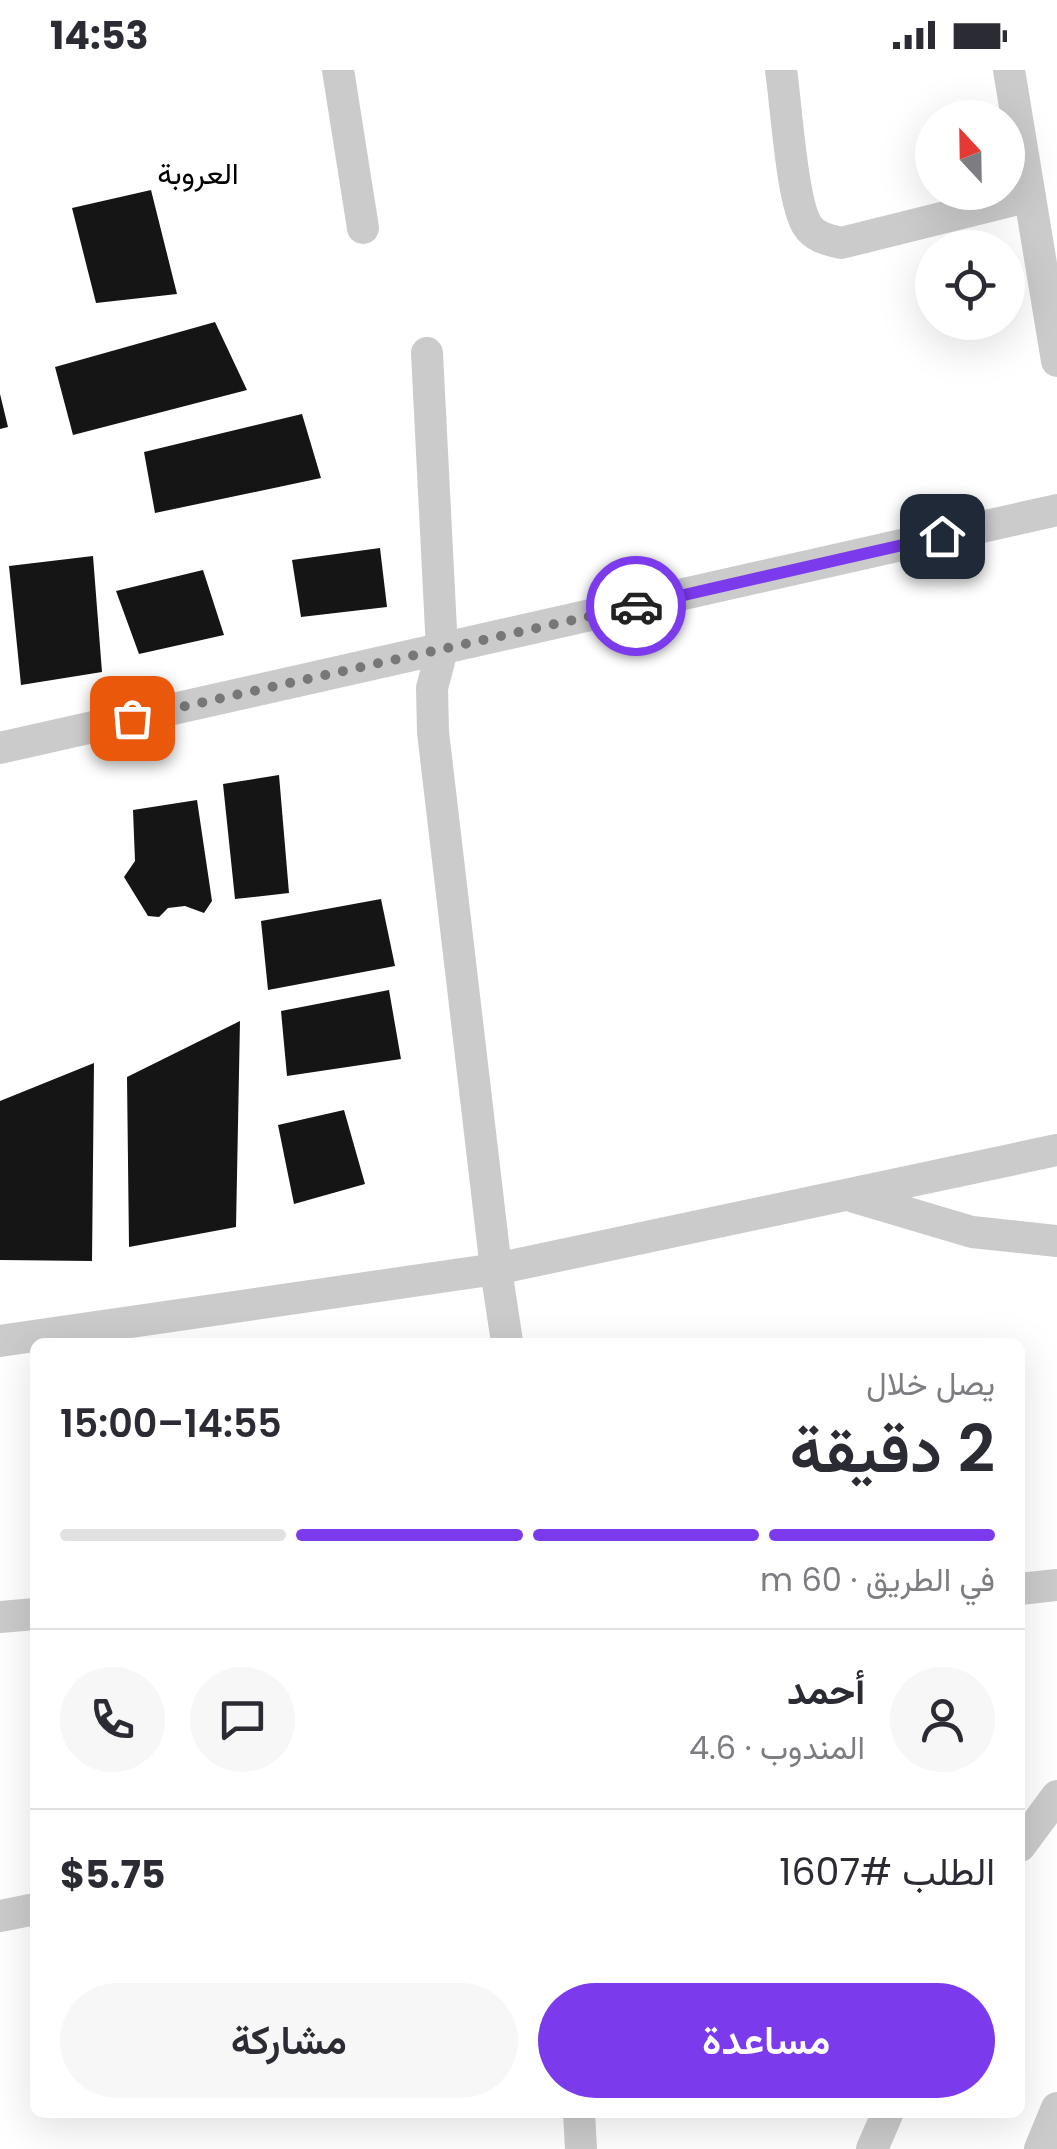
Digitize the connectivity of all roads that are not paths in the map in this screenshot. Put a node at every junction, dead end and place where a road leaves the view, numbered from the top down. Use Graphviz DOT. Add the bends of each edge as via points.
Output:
graph roads {
  1 [pos="338,70"];
  2 [pos="781,70"];
  3 [pos="1009,70"];
  4 [pos="1030,196"];
  5 [pos="363,228"];
  6 [pos="427,352"];
  7 [pos="1057,361"];
  8 [pos="1057,510"];
  9 [pos="442,650"];
  10 [pos="0,748"];
  11 [pos="1057,1150"];
  12 [pos="850,1196"];
  13 [pos="1057,1242"];
  14 [pos="496,1269"];
  15 [pos="506,1338"];
  16 [pos="0,1342"];
  17 [pos="1057,1585"];
  18 [pos="1025,1588"];
  19 [pos="30,1614"];
  20 [pos="0,1617"];
  21 [pos="1057,1796"];
  22 [pos="1025,1839"];
  23 [pos="30,1911"];
  24 [pos="0,1916"];
  25 [pos="1057,2108"];
  26 [pos="579,2118"];
  27 [pos="885,2118"];
  28 [pos="582,2149"];
  29 [pos="872,2149"];
  30 [pos="1040,2149"];
  1 -- 5 [label="street"];
  2 -- 4 [label="street" via="800,206 808,228 824,240 841,243"];
  3 -- 4 [label="street"];
  4 -- 7 [label="street"];
  6 -- 9 [label="street"];
  8 -- 9 [label="street"];
  9 -- 10 [label="street"];
  9 -- 14 [label="street" via="432,688 433,732"];
  11 -- 12 [label="street"];
  12 -- 13 [label="street" via="972,1232"];
  12 -- 14 [label="street"];
  14 -- 15 [label="street"];
  14 -- 16 [label="street"];
  17 -- 18 [label="street"];
  19 -- 20 [label="street"];
  21 -- 22 [label="street"];
  23 -- 24 [label="street"];
  25 -- 30 [label="street"];
  26 -- 28 [label="street"];
  27 -- 29 [label="street"];
}
